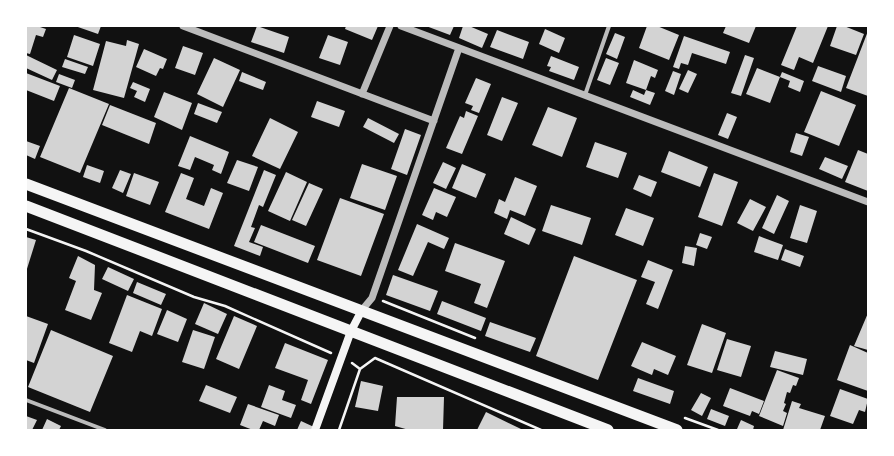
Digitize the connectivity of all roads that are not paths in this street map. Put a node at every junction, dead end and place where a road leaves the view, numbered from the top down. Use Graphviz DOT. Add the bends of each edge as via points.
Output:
graph roads {
  1 [pos="183,26"];
  2 [pos="390,26"];
  3 [pos="401,26"];
  4 [pos="609,26"];
  5 [pos="459,48"];
  6 [pos="362,94"];
  7 [pos="585,95"];
  8 [pos="434,121"];
  9 [pos="26,184"];
  10 [pos="868,202"];
  11 [pos="26,206"];
  12 [pos="362,310"];
  13 [pos="351,331"];
  14 [pos="26,400"];
  15 [pos="105,430"];
  16 [pos="315,430"];
  17 [pos="608,430"];
  18 [pos="677,430"];
  1 -- 6 [label="street"];
  2 -- 6 [label="street"];
  3 -- 5 [label="street"];
  4 -- 7 [label="street"];
  5 -- 7 [label="street"];
  5 -- 8 [label="street"];
  6 -- 8 [label="street"];
  7 -- 10 [label="street"];
  8 -- 12 [label="street" via="372,298"];
  9 -- 12 [label="highway"];
  11 -- 13 [label="highway"];
  12 -- 13 [label="main road"];
  12 -- 18 [label="highway"];
  13 -- 16 [label="main road"];
  13 -- 17 [label="highway"];
  14 -- 15 [label="street"];
}
